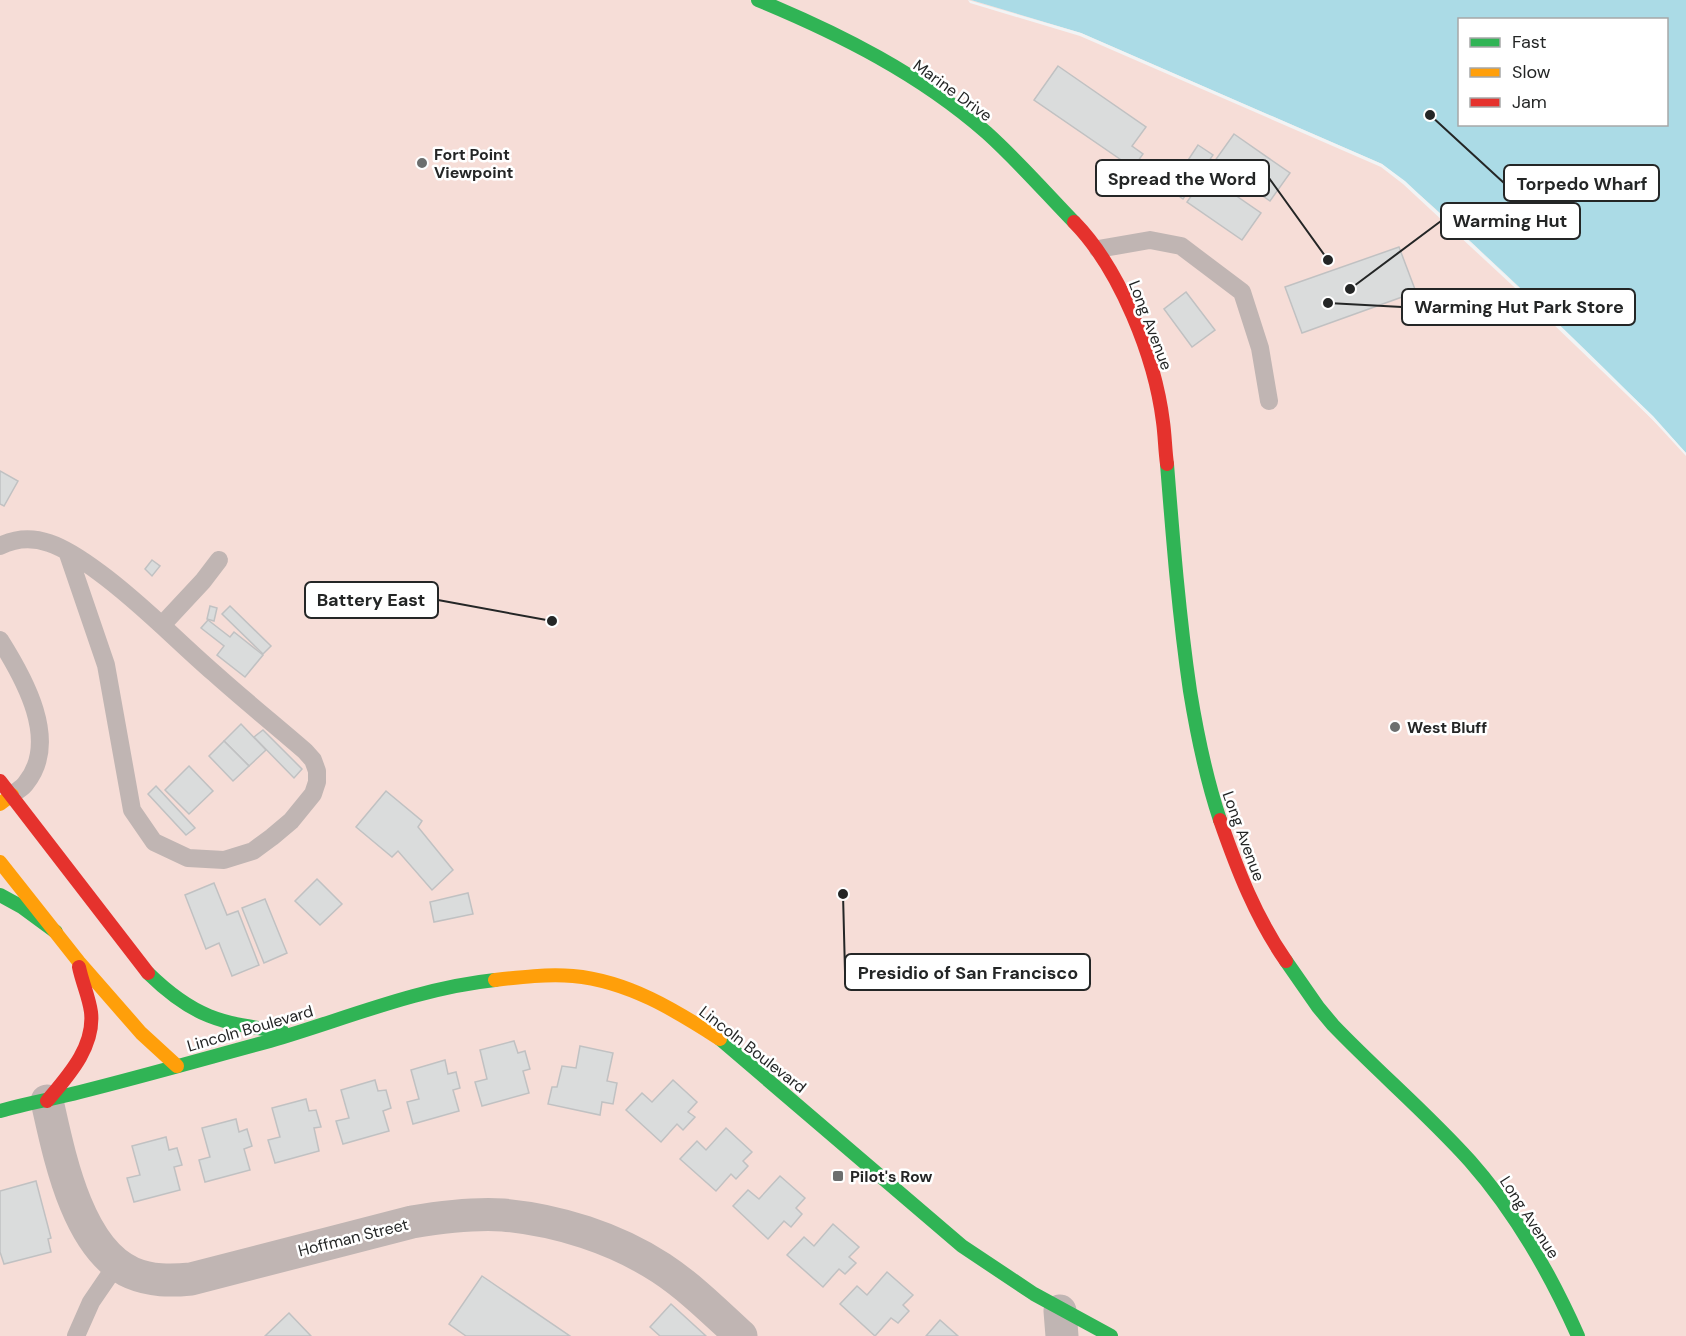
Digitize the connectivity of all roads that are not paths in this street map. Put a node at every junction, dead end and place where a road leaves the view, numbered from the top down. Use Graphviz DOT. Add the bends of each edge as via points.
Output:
graph roads {
  1 [pos="758,0"];
  2 [pos="1098,249"];
  3 [pos="1269,401"];
  4 [pos="0,546"];
  5 [pos="66,551"];
  6 [pos="219,560"];
  7 [pos="162,625"];
  8 [pos="0,640"];
  9 [pos="4,793"];
  10 [pos="0,862"];
  11 [pos="0,895"];
  12 [pos="56,932"];
  13 [pos="79,962"];
  14 [pos="299,1032"];
  15 [pos="177,1066"];
  16 [pos="47,1101"];
  17 [pos="0,1111"];
  18 [pos="117,1264"];
  19 [pos="1061,1323"];
  20 [pos="76,1336"];
  21 [pos="741,1336"];
  22 [pos="1111,1336"];
  23 [pos="1578,1336"];
  1 -- 2 [label="main road, Marine Drive" via="849,41 962,113 1035,180"];
  2 -- 3 [label="lane" via="1150,240 1181,246 1242,292 1260,348"];
  2 -- 23 [label="main road, Long Avenue" via="1133,320 1158,392 1194,722 1215,808 1245,889 1291,972 1318,1008 1451,1140 1505,1204 1530,1241"];
  4 -- 5 [label="lane" via="36,539"];
  5 -- 7 [label="lane" via="111,581"];
  5 -- 7 [label="lane" via="106,665 132,810 154,842 188,858 224,860 253,851 291,821 313,794 317,771 313,760"];
  6 -- 7 [label="lane"];
  8 -- 9 [label="lane" via="35,710 40,748 25,785"];
  9 -- 14 [label="main road" via="165,992 205,1017"];
  10 -- 12 [label="main road"];
  11 -- 12 [label="main road"];
  12 -- 13 [label="main road"];
  13 -- 15 [label="main road" via="141,1033"];
  13 -- 16 [label="main road" via="90,1010 90,1037"];
  14 -- 15 [label="main road, Lincoln Boulevard"];
  14 -- 19 [label="main road, Lincoln Boulevard" via="457,986 545,976 580,976 616,984 686,1016 721,1040 962,1246"];
  15 -- 16 [label="main road, Lincoln Boulevard"];
  16 -- 17 [label="main road, Lincoln Boulevard"];
  16 -- 18 [label="street, Hoffman Street" via="77,1207 99,1247"];
  18 -- 20 [label="lane" via="91,1302"];
  18 -- 21 [label="street, Hoffman Street" via="146,1278 191,1279 412,1222 503,1215 572,1228 631,1251 662,1268"];
  19 -- 22 [label="main road, Lincoln Boulevard"];
}
